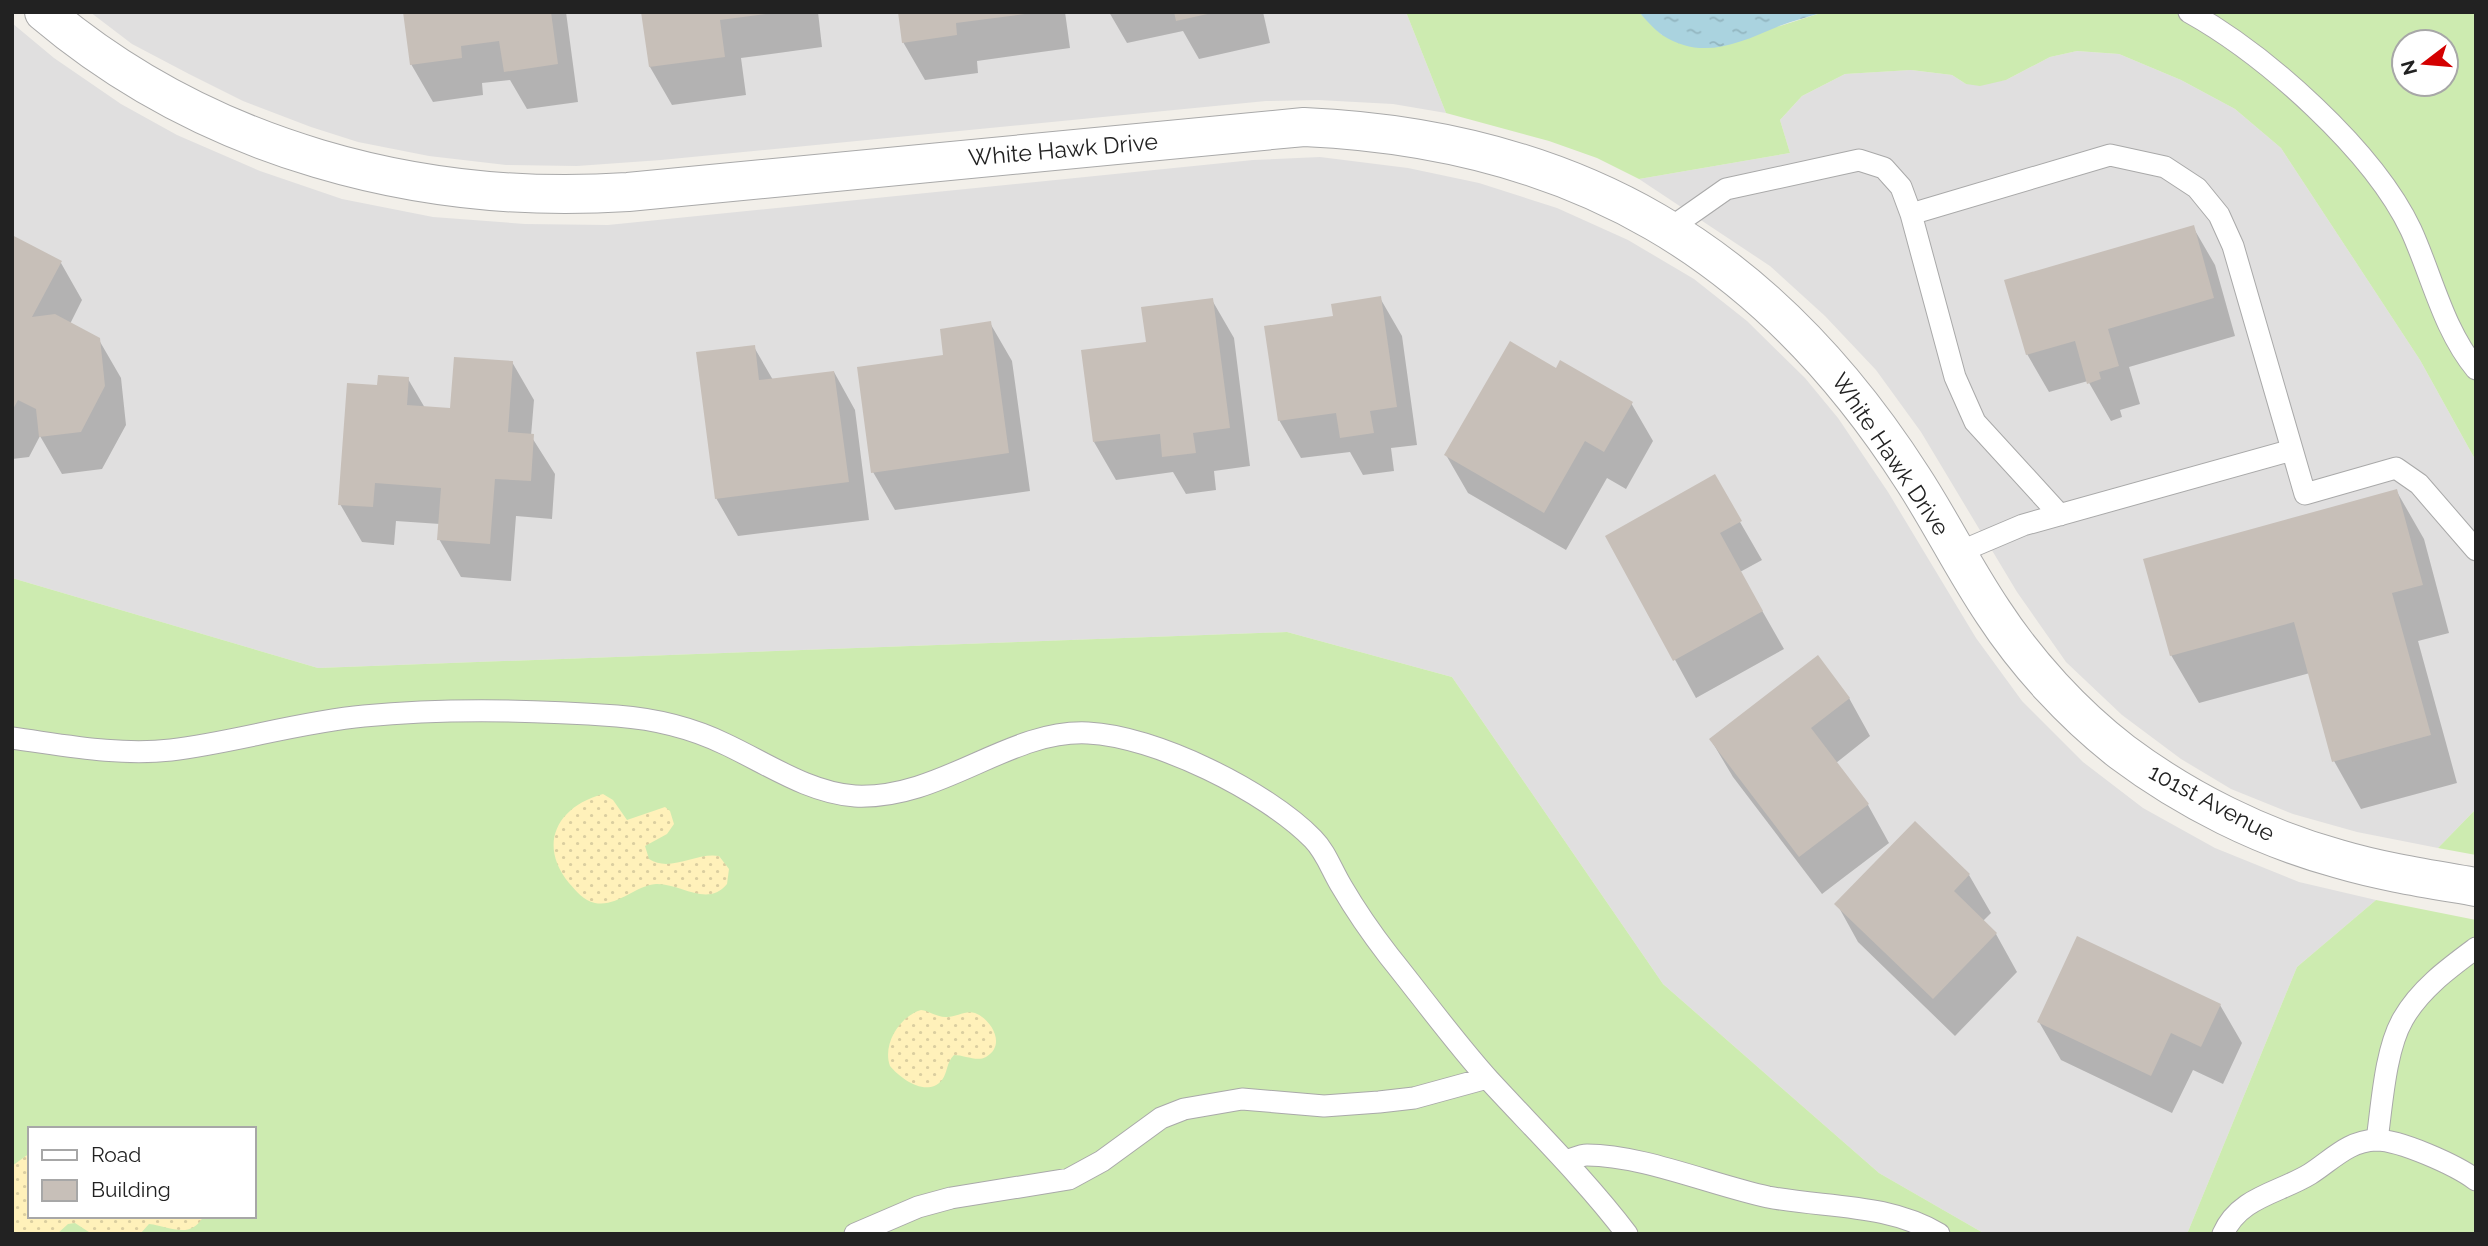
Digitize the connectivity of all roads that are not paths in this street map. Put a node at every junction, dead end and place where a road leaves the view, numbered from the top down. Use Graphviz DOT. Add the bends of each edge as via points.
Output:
graph roads {
  1 [pos="44,12"];
  2 [pos="2189,12"];
  3 [pos="1911,214"];
  4 [pos="1669,229"];
  5 [pos="2476,369"];
  6 [pos="2292,450"];
  7 [pos="2060,515"];
  8 [pos="2476,550"];
  9 [pos="1956,553"];
  10 [pos="12,738"];
  11 [pos="2476,887"];
  12 [pos="2476,948"];
  13 [pos="1487,1078"];
  14 [pos="2376,1140"];
  15 [pos="1566,1161"];
  16 [pos="2476,1180"];
  17 [pos="855,1234"];
  18 [pos="1627,1234"];
  19 [pos="1939,1234"];
  20 [pos="2223,1234"];
  1 -- 4 [label="street, White Hawk Drive" via="156,91 229,126 328,163 416,183 552,195 609,194 1304,127 1373,130 1504,157 1604,196"];
  2 -- 5 [label="lane" via="2248,50 2323,118 2389,190 2411,230 2444,315"];
  3 -- 4 [label="lane" via="1901,187 1884,168 1859,160 1726,189"];
  3 -- 6 [label="lane" via="2110,155 2165,167 2197,188 2219,215 2233,246"];
  3 -- 7 [label="lane" via="1955,377 1975,422"];
  4 -- 9 [label="street, White Hawk Drive" via="1749,285 1820,352 1914,480"];
  6 -- 7 [label="lane"];
  6 -- 8 [label="lane" via="2305,494 2396,468 2419,484"];
  7 -- 9 [label="lane"];
  9 -- 11 [label="street, 101st Avenue" via="2034,667 2120,751 2173,787 2251,828 2338,859"];
  10 -- 13 [label="lane" via="90,749 168,750 360,716 503,712 616,716 677,724 802,782 853,796 943,780 1049,736 1103,734 1199,764 1316,841 1374,937"];
  12 -- 14 [label="lane" via="2433,981 2402,1020 2389,1061"];
  13 -- 15 [label="lane"];
  13 -- 17 [label="lane" via="1414,1098 1379,1102 1324,1106 1242,1099 1184,1109 1161,1118 1069,1179 951,1198"];
  14 -- 16 [label="lane" via="2399,1144"];
  14 -- 20 [label="lane" via="2348,1146 2309,1174 2257,1197"];
  15 -- 18 [label="lane"];
  15 -- 19 [label="lane" via="1584,1154 1637,1162 1724,1188 1889,1214"];
}
